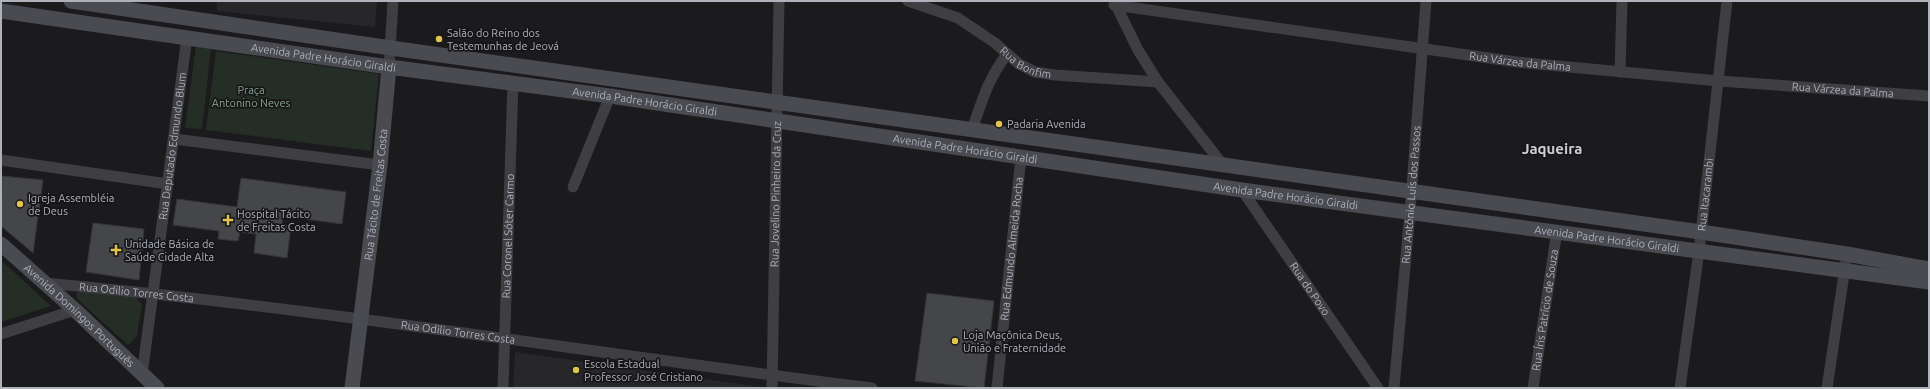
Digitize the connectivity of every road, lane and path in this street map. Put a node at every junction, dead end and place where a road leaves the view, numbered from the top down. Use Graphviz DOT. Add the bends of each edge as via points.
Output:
graph roads {
  1 [pos="71,1"];
  2 [pos="393,1"];
  3 [pos="779,1"];
  4 [pos="908,1"];
  5 [pos="1426,1"];
  6 [pos="1622,1"];
  7 [pos="1727,1"];
  8 [pos="1114,3"];
  9 [pos="1,11"];
  10 [pos="187,37"];
  11 [pos="391,48"];
  12 [pos="1422,49"];
  13 [pos="1007,54"];
  14 [pos="389,67"];
  15 [pos="1620,72"];
  16 [pos="1719,81"];
  17 [pos="1158,82"];
  18 [pos="513,83"];
  19 [pos="610,96"];
  20 [pos="1929,96"];
  21 [pos="777,101"];
  22 [pos="777,121"];
  23 [pos="972,130"];
  24 [pos="174,139"];
  25 [pos="1021,157"];
  26 [pos="1,160"];
  27 [pos="380,165"];
  28 [pos="1223,165"];
  29 [pos="168,184"];
  30 [pos="573,187"];
  31 [pos="1242,190"];
  32 [pos="1412,191"];
  33 [pos="1410,212"];
  34 [pos="1557,231"];
  35 [pos="1701,232"];
  36 [pos="1,244"];
  37 [pos="1699,251"];
  38 [pos="1848,254"];
  39 [pos="1929,269"];
  40 [pos="1845,271"];
  41 [pos="1929,282"];
  42 [pos="43,283"];
  43 [pos="153,293"];
  44 [pos="75,310"];
  45 [pos="360,318"];
  46 [pos="1,334"];
  47 [pos="506,338"];
  48 [pos="142,375"];
  49 [pos="772,376"];
  50 [pos="157,388"];
  51 [pos="352,388"];
  52 [pos="503,388"];
  53 [pos="772,388"];
  54 [pos="872,388"];
  55 [pos="997,388"];
  56 [pos="1378,388"];
  57 [pos="1394,388"];
  58 [pos="1533,388"];
  59 [pos="1680,388"];
  60 [pos="1827,388"];
  1 -- 11 [label="street, Avenida Padre Horácio Giraldi"];
  2 -- 11 [label="street, Rua Tácito de Freitas Costa"];
  3 -- 21 [label="street, Rua Jovelino Pinheiro da Cruz"];
  4 -- 13 [label="street, Rua Bonfim" via="958,18 986,36"];
  5 -- 12 [label="street, Rua Antônio Luís dos Passos"];
  6 -- 15 [label="street"];
  7 -- 16 [label="street, Rua Itacarambi"];
  8 -- 12 [label="street, Rua Várzea da Palma"];
  8 -- 17 [label="street"];
  9 -- 10 [label="street, Avenida Padre Horácio Giraldi"];
  10 -- 14 [label="street, Avenida Padre Horácio Giraldi"];
  10 -- 24 [label="street, Rua Deputado Edmundo Blum"];
  11 -- 14 [label="street, Rua Tácito de Freitas Costa"];
  11 -- 21 [label="street, Avenida Padre Horácio Giraldi"];
  12 -- 15 [label="street, Rua Várzea da Palma"];
  12 -- 32 [label="street, Rua Antônio Luís dos Passos"];
  13 -- 17 [label="street, Rua Bonfim" via="1035,72"];
  13 -- 23 [label="street" via="987,86"];
  14 -- 18 [label="street, Avenida Padre Horácio Giraldi"];
  14 -- 27 [label="street, Rua Tácito de Freitas Costa"];
  15 -- 16 [label="street, Rua Várzea da Palma"];
  16 -- 20 [label="street, Rua Várzea da Palma"];
  16 -- 35 [label="street, Rua Itacarambi"];
  17 -- 28 [label="street"];
  18 -- 19 [label="street, Avenida Padre Horácio Giraldi"];
  18 -- 47 [label="street, Rua Coronel Sóter Carmo"];
  19 -- 22 [label="street, Avenida Padre Horácio Giraldi"];
  19 -- 30 [label="street"];
  21 -- 22 [label="street, Rua Jovelino Pinheiro da Cruz"];
  21 -- 23 [label="street, Avenida Padre Horácio Giraldi"];
  22 -- 25 [label="street, Avenida Padre Horácio Giraldi"];
  22 -- 49 [label="street, Rua Jovelino Pinheiro da Cruz"];
  23 -- 28 [label="street, Avenida Padre Horácio Giraldi"];
  24 -- 27 [label="street"];
  24 -- 29 [label="street, Rua Deputado Edmundo Blum"];
  25 -- 31 [label="street, Avenida Padre Horácio Giraldi"];
  25 -- 55 [label="street, Rua Edmundo Almeida Rocha"];
  26 -- 29 [label="street"];
  27 -- 45 [label="street, Rua Tácito de Freitas Costa"];
  28 -- 32 [label="street, Avenida Padre Horácio Giraldi"];
  29 -- 43 [label="street, Rua Deputado Edmundo Blum"];
  31 -- 33 [label="street, Avenida Padre Horácio Giraldi"];
  31 -- 56 [label="street, Rua do Povo"];
  32 -- 33 [label="street, Rua Antônio Luís dos Passos"];
  32 -- 35 [label="street, Avenida Padre Horácio Giraldi"];
  33 -- 34 [label="street, Avenida Padre Horácio Giraldi"];
  33 -- 57 [label="street, Rua Antônio Luís dos Passos"];
  34 -- 37 [label="street, Avenida Padre Horácio Giraldi"];
  34 -- 58 [label="street, Rua Íris Patrício de Souza"];
  35 -- 37 [label="street, Rua Itacarambi"];
  35 -- 38 [label="street, Avenida Padre Horácio Giraldi"];
  36 -- 42 [label="street, Avenida Domingos Português"];
  37 -- 40 [label="street, Avenida Padre Horácio Giraldi"];
  37 -- 59 [label="street, Rua Itacarambi"];
  38 -- 39 [label="street, Avenida Padre Horácio Giraldi"];
  38 -- 40 [label="street"];
  40 -- 41 [label="street, Avenida Padre Horácio Giraldi"];
  40 -- 60 [label="street"];
  42 -- 43 [label="street, Rua Odilio Torres Costa"];
  42 -- 44 [label="street, Avenida Domingos Português"];
  43 -- 45 [label="street, Rua Odilio Torres Costa"];
  43 -- 48 [label="street, Rua Deputado Edmundo Blum"];
  44 -- 46 [label="street"];
  44 -- 48 [label="street, Avenida Domingos Português"];
  45 -- 47 [label="street, Rua Odilio Torres Costa"];
  45 -- 51 [label="street, Rua Tácito de Freitas Costa"];
  47 -- 49 [label="street, Rua Odilio Torres Costa"];
  47 -- 52 [label="street, Rua Coronel Sóter Carmo"];
  48 -- 50 [label="street, Avenida Domingos Português"];
  49 -- 53 [label="street, Rua Jovelino Pinheiro da Cruz"];
  49 -- 54 [label="street, Rua Odilio Torres Costa"];
}
